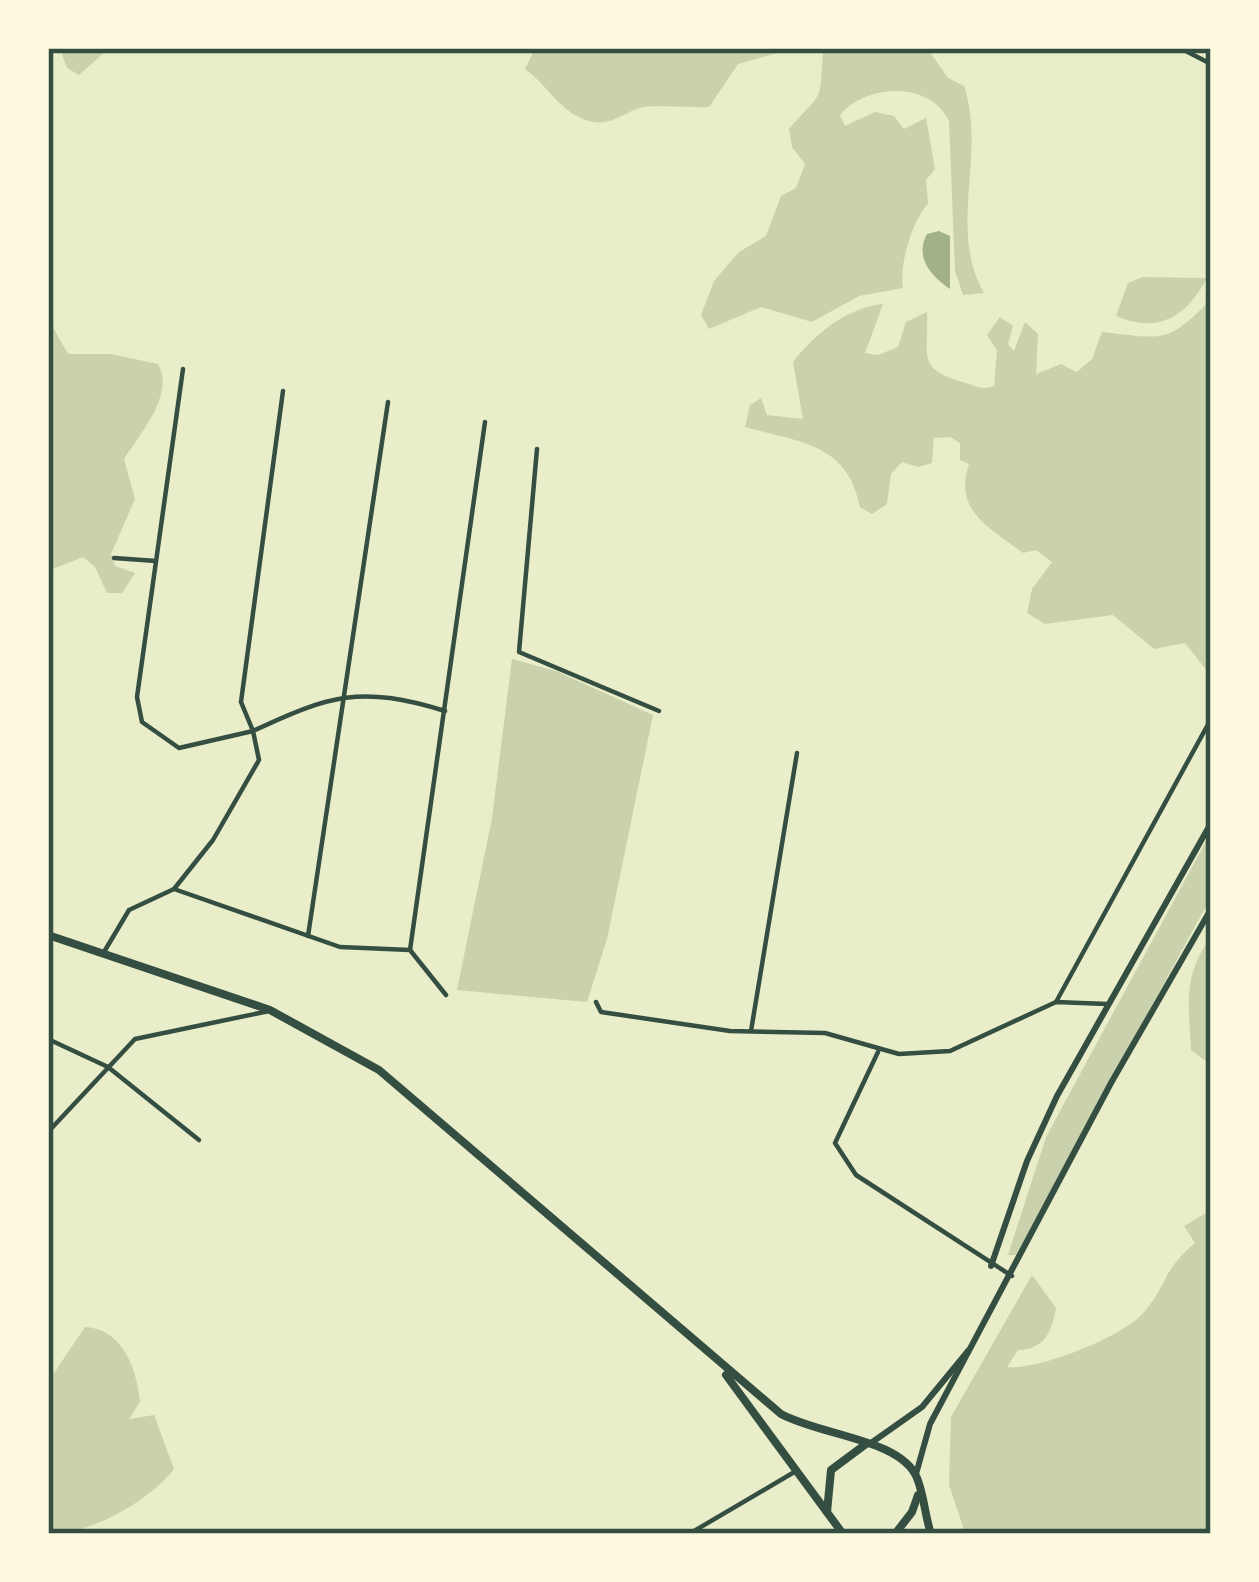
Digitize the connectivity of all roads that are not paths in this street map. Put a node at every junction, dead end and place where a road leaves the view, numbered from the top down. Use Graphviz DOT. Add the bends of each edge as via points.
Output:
graph roads {
  1 [pos="1180,48"];
  2 [pos="1211,64"];
  3 [pos="183,369"];
  4 [pos="284,391"];
  5 [pos="388,402"];
  6 [pos="485,422"];
  7 [pos="537,449"];
  8 [pos="114,558"];
  9 [pos="156,561"];
  10 [pos="346,696"];
  11 [pos="445,711"];
  12 [pos="659,711"];
  13 [pos="1211,719"];
  14 [pos="253,731"];
  15 [pos="797,754"];
  16 [pos="1211,823"];
  17 [pos="174,889"];
  18 [pos="1211,909"];
  19 [pos="48,935"];
  20 [pos="308,936"];
  21 [pos="410,950"];
  22 [pos="101,957"];
  23 [pos="446,995"];
  24 [pos="1056,1001"];
  25 [pos="596,1002"];
  26 [pos="1107,1004"];
  27 [pos="270,1010"];
  28 [pos="751,1031"];
  29 [pos="48,1039"];
  30 [pos="878,1052"];
  31 [pos="108,1067"];
  32 [pos="48,1132"];
  33 [pos="200,1140"];
  34 [pos="991,1266"];
  35 [pos="1012,1276"];
  36 [pos="978,1340"];
  37 [pos="718,1364"];
  38 [pos="868,1443"];
  39 [pos="796,1471"];
  40 [pos="918,1479"];
  41 [pos="828,1519"];
  42 [pos="689,1534"];
  43 [pos="843,1534"];
  44 [pos="895,1534"];
  45 [pos="931,1534"];
  1 -- 2 [label="street"];
  3 -- 9 [label="street"];
  4 -- 14 [label="street" via="241,702"];
  5 -- 10 [label="street"];
  6 -- 11 [label="street"];
  7 -- 12 [label="street" via="519,652"];
  8 -- 9 [label="street"];
  9 -- 14 [label="street" via="137,697 142,722 179,748"];
  10 -- 11 [label="street"];
  10 -- 14 [label="street"];
  10 -- 20 [label="street"];
  11 -- 21 [label="street"];
  13 -- 24 [label="street"];
  14 -- 17 [label="street" via="253,775"];
  15 -- 28 [label="street"];
  16 -- 26 [label="main road"];
  17 -- 20 [label="street"];
  17 -- 22 [label="street" via="128,910"];
  18 -- 35 [label="main road"];
  19 -- 22 [label="highway"];
  20 -- 21 [label="street"];
  21 -- 23 [label="street"];
  22 -- 27 [label="highway"];
  24 -- 26 [label="street"];
  24 -- 30 [label="street" via="950,1051"];
  25 -- 28 [label="street" via="601,1012 625,1018"];
  26 -- 34 [label="main road" via="1035,1143"];
  27 -- 31 [label="street" via="144,1034"];
  27 -- 37 [label="highway" via="413,1095"];
  28 -- 30 [label="street" via="825,1034"];
  29 -- 31 [label="street"];
  30 -- 34 [label="street" via="837,1135 838,1154 856,1175"];
  31 -- 32 [label="street"];
  31 -- 33 [label="street"];
  34 -- 35 [label="street"];
  35 -- 36 [label="main road"];
  36 -- 38 [label="main road" via="922,1407"];
  36 -- 40 [label="main road" via="930,1424"];
  37 -- 38 [label="highway" via="781,1414"];
  37 -- 39 [label="highway"];
  38 -- 40 [label="highway" via="894,1450"];
  38 -- 41 [label="highway" via="831,1470"];
  39 -- 41 [label="highway"];
  39 -- 42 [label="street"];
  40 -- 44 [label="highway" via="912,1512"];
  40 -- 45 [label="highway"];
  41 -- 43 [label="highway"];
}
